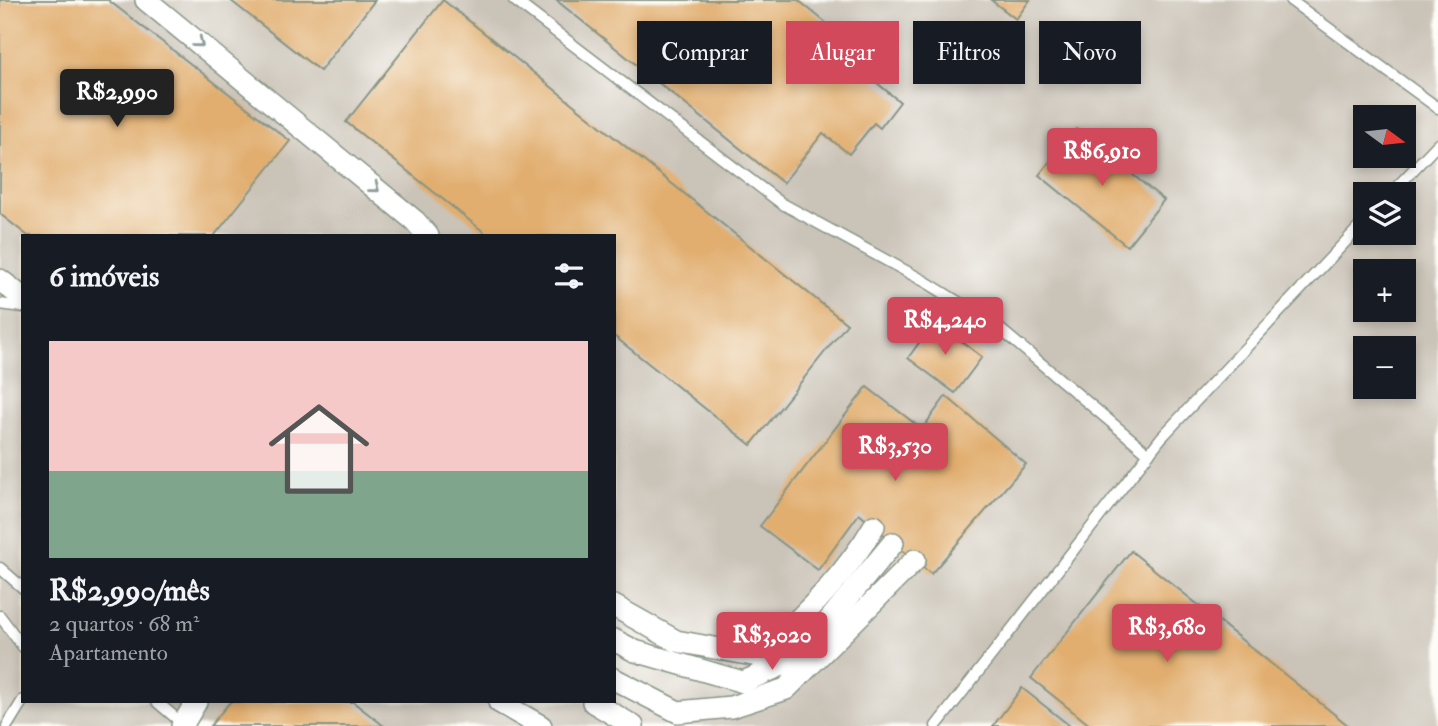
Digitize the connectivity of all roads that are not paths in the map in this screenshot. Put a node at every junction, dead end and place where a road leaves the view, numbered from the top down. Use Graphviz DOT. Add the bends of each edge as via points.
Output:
graph roads {
  1 [pos="146,0"];
  2 [pos="514,0"];
  3 [pos="1290,0"];
  4 [pos="1306,5"];
  5 [pos="1438,107"];
  6 [pos="1438,144"];
  7 [pos="1402,182"];
  8 [pos="426,234"];
  9 [pos="1353,234"];
  10 [pos="0,280"];
  11 [pos="21,296"];
  12 [pos="0,304"];
  13 [pos="21,307"];
  14 [pos="1149,454"];
  15 [pos="874,526"];
  16 [pos="893,543"];
  17 [pos="915,560"];
  18 [pos="0,568"];
  19 [pos="21,586"];
  20 [pos="616,607"];
  21 [pos="0,616"];
  22 [pos="616,641"];
  23 [pos="21,644"];
  24 [pos="616,680"];
  25 [pos="21,703"];
  26 [pos="157,703"];
  27 [pos="194,703"];
  28 [pos="501,703"];
  29 [pos="595,703"];
  30 [pos="182,725"];
  31 [pos="7,726"];
  32 [pos="541,726"];
  33 [pos="633,726"];
  34 [pos="936,726"];
  1 -- 8 [label="street, one-way"];
  2 -- 14 [label="lane" via="781,203 994,324"];
  3 -- 4 [label="lane"];
  4 -- 5 [label="lane"];
  6 -- 7 [label="lane"];
  9 -- 14 [label="lane"];
  10 -- 11 [label="street"];
  12 -- 13 [label="lane"];
  14 -- 34 [label="lane"];
  15 -- 20 [label="street" via="856,557 758,656 676,641"];
  16 -- 22 [label="street" via="798,659 743,682 635,651"];
  17 -- 24 [label="street" via="786,689 731,707 677,712"];
  18 -- 19 [label="lane"];
  21 -- 23 [label="lane"];
  25 -- 31 [label="lane"];
  26 -- 30 [label="lane"];
  27 -- 30 [label="street"];
  28 -- 32 [label="street"];
  29 -- 33 [label="street"];
}
